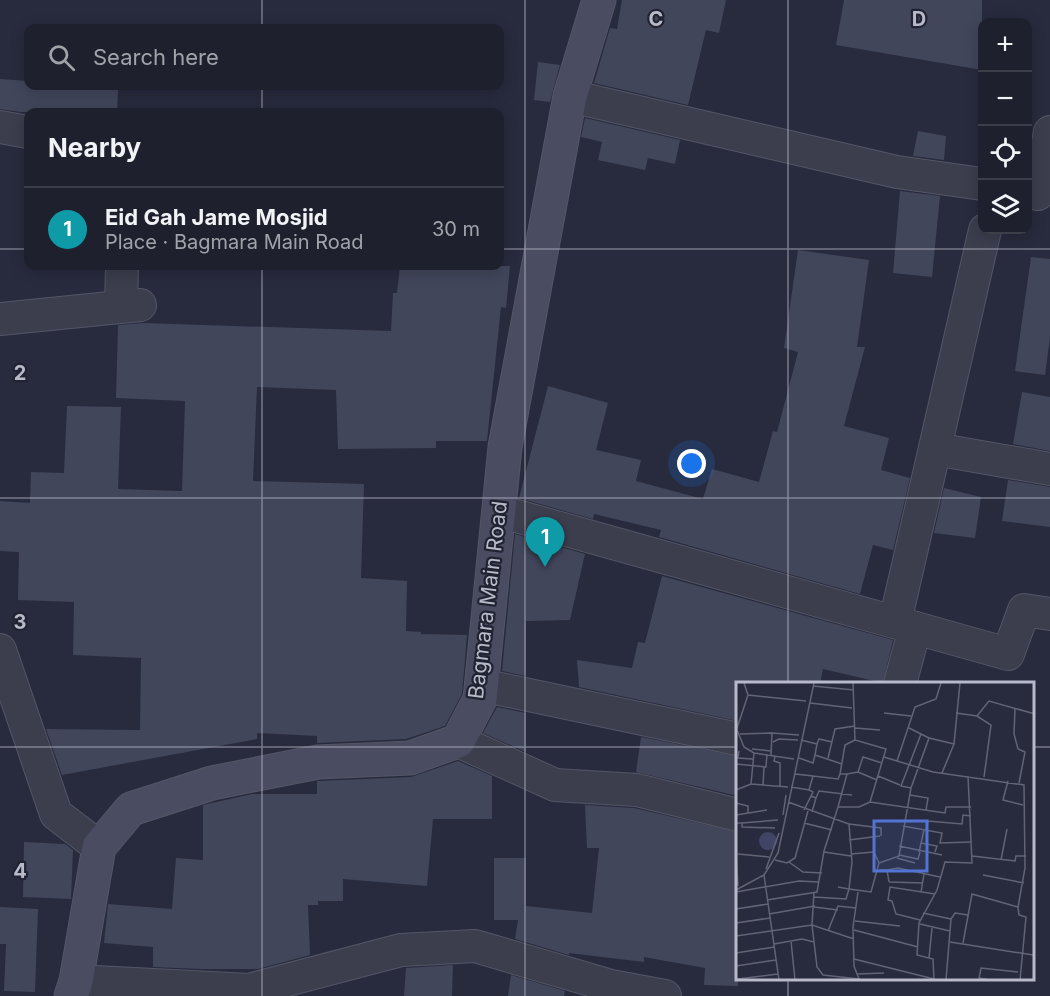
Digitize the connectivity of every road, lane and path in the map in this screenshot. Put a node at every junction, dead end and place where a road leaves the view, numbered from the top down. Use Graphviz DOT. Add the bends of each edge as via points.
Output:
graph roads {
  1 [pos="599,0"];
  2 [pos="570,96"];
  3 [pos="0,127"];
  4 [pos="24,131"];
  5 [pos="1050,132"];
  6 [pos="978,183"];
  7 [pos="1038,194"];
  8 [pos="984,234"];
  9 [pos="123,270"];
  10 [pos="0,319"];
  11 [pos="935,449"];
  12 [pos="1050,469"];
  13 [pos="499,511"];
  14 [pos="1050,614"];
  15 [pos="905,625"];
  16 [pos="0,650"];
  17 [pos="900,682"];
  18 [pos="482,685"];
  19 [pos="736,739"];
  20 [pos="458,741"];
  21 [pos="736,815"];
  22 [pos="99,847"];
  23 [pos="74,989"];
  24 [pos="250,993"];
  25 [pos="665,996"];
  1 -- 2 [label="street, Bagmara Main Road"];
  2 -- 6 [label="street" via="897,172"];
  2 -- 13 [label="street, Bagmara Main Road" via="505,447"];
  3 -- 4 [label="street"];
  5 -- 7 [label="street"];
  8 -- 11 [label="street"];
  9 -- 10 [label="street" via="130,305"];
  11 -- 12 [label="street"];
  11 -- 15 [label="street"];
  13 -- 15 [label="street"];
  13 -- 18 [label="street, Bagmara Main Road"];
  14 -- 15 [label="street" via="1024,610 1008,654"];
  15 -- 17 [label="street"];
  16 -- 22 [label="street" via="56,814"];
  18 -- 19 [label="street"];
  18 -- 20 [label="street, Bagmara Main Road" via="480,699"];
  20 -- 21 [label="street" via="555,785 637,790"];
  20 -- 22 [label="street" via="410,758 318,762 213,783 131,809"];
  22 -- 23 [label="street"];
  23 -- 24 [label="street"];
  24 -- 25 [label="street" via="401,950 475,946 611,986"];
}
